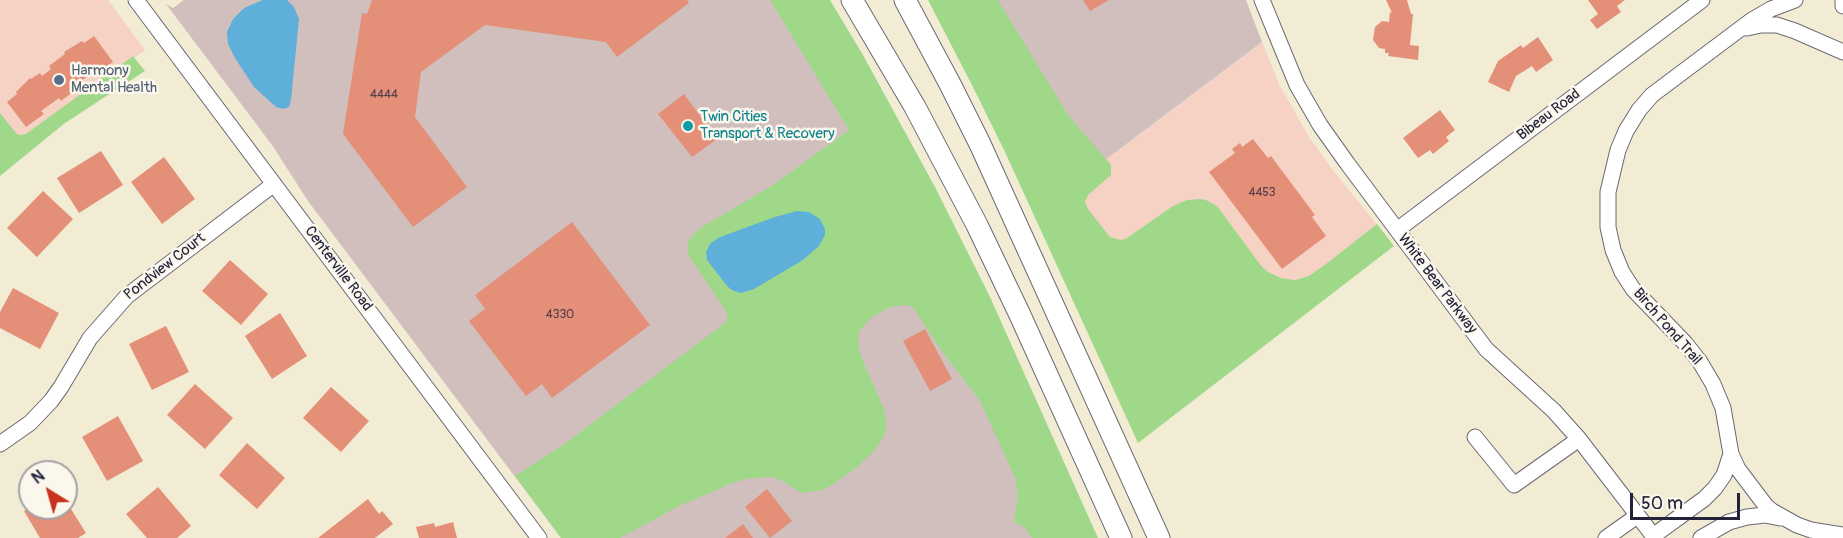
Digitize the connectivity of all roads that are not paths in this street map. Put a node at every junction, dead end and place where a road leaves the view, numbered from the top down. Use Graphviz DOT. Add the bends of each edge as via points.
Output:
graph roads {
  1 [pos="136,0"];
  2 [pos="852,0"];
  3 [pos="905,0"];
  4 [pos="1262,0"];
  5 [pos="1702,0"];
  6 [pos="1795,0"];
  7 [pos="1843,0"];
  8 [pos="1843,6"];
  9 [pos="1733,35"];
  10 [pos="1843,52"];
  11 [pos="274,184"];
  12 [pos="1397,230"];
  13 [pos="1475,437"];
  14 [pos="1579,439"];
  15 [pos="0,444"];
  16 [pos="1731,454"];
  17 [pos="1637,516"];
  18 [pos="1782,518"];
  19 [pos="1843,535"];
  20 [pos="1654,537"];
  21 [pos="539,538"];
  22 [pos="1121,538"];
  23 [pos="1159,538"];
  24 [pos="1606,538"];
  25 [pos="1701,538"];
  1 -- 11 [label="street, Centerville Road"];
  2 -- 22 [label="highway" via="915,107 977,225"];
  3 -- 23 [label="highway" via="980,144"];
  4 -- 12 [label="street, White Bear Parkway" via="1309,107"];
  5 -- 12 [label="street, Bibeau Road"];
  6 -- 9 [label="street, Birch Pond Trail" via="1752,20"];
  7 -- 8 [label="street"];
  9 -- 10 [label="street" via="1761,25 1777,25"];
  9 -- 16 [label="street, Birch Pond Trail" via="1652,95 1639,110 1618,150 1607,205 1613,250 1622,272 1700,362 1723,408"];
  11 -- 15 [label="street, Pondview Court" via="127,296 90,338 51,402"];
  11 -- 21 [label="street, Centerville Road"];
  12 -- 14 [label="street, White Bear Parkway" via="1486,349"];
  13 -- 14 [label="street" via="1514,485"];
  14 -- 17 [label="street, White Bear Parkway"];
  16 -- 18 [label="street" via="1766,506"];
  16 -- 20 [label="street" via="1715,488"];
  17 -- 20 [label="street, White Bear Parkway"];
  17 -- 24 [label="street"];
  18 -- 19 [label="street" via="1811,530"];
  18 -- 25 [label="street" via="1747,517"];
}
